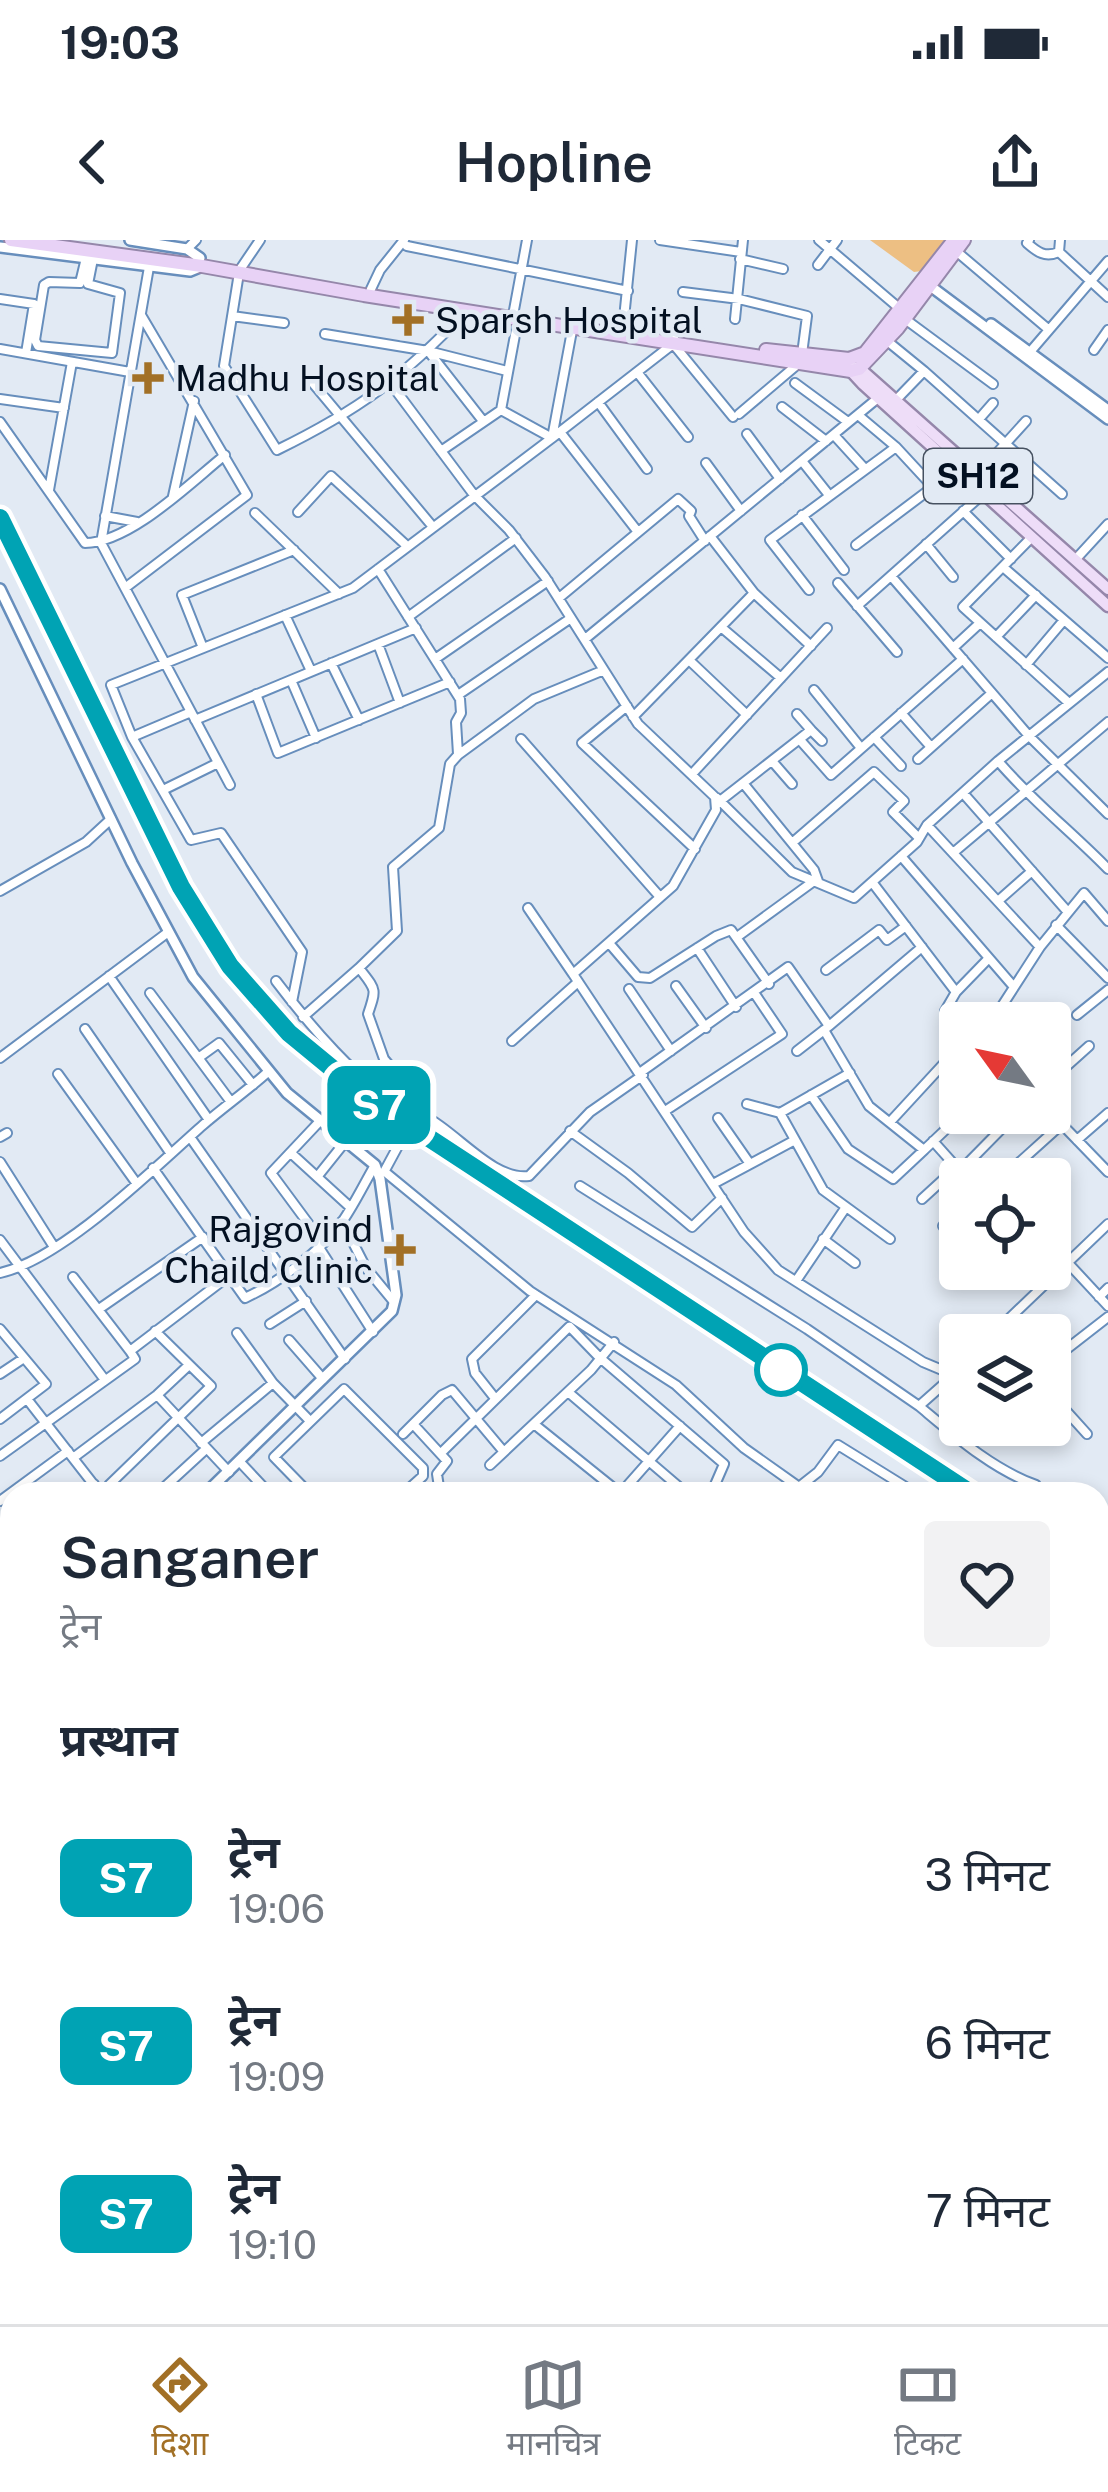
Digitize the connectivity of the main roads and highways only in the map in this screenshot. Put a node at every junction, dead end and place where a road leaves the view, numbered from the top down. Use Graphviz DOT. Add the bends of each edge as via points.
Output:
graph roads {
  1 [pos="10,240"];
  2 [pos="76,240"];
  3 [pos="958,244"];
  4 [pos="146,258"];
  5 [pos="240,270"];
  6 [pos="902,314"];
  7 [pos="516,315"];
  8 [pos="574,324"];
  9 [pos="674,340"];
  10 [pos="853,364"];
  11 [pos="1108,589"];
  12 [pos="1108,605"];
  1 -- 4 [label="highway"];
  2 -- 4 [label="highway"];
  3 -- 6 [label="highway"];
  4 -- 5 [label="highway" via="196,258"];
  5 -- 7 [label="highway"];
  5 -- 7 [label="highway"];
  6 -- 10 [label="highway"];
  6 -- 10 [label="highway" via="886,340"];
  7 -- 8 [label="highway"];
  8 -- 9 [label="highway"];
  8 -- 9 [label="highway"];
  9 -- 10 [label="highway"];
  10 -- 11 [label="main road, SH12"];
  10 -- 12 [label="main road" via="878,398"];
}
